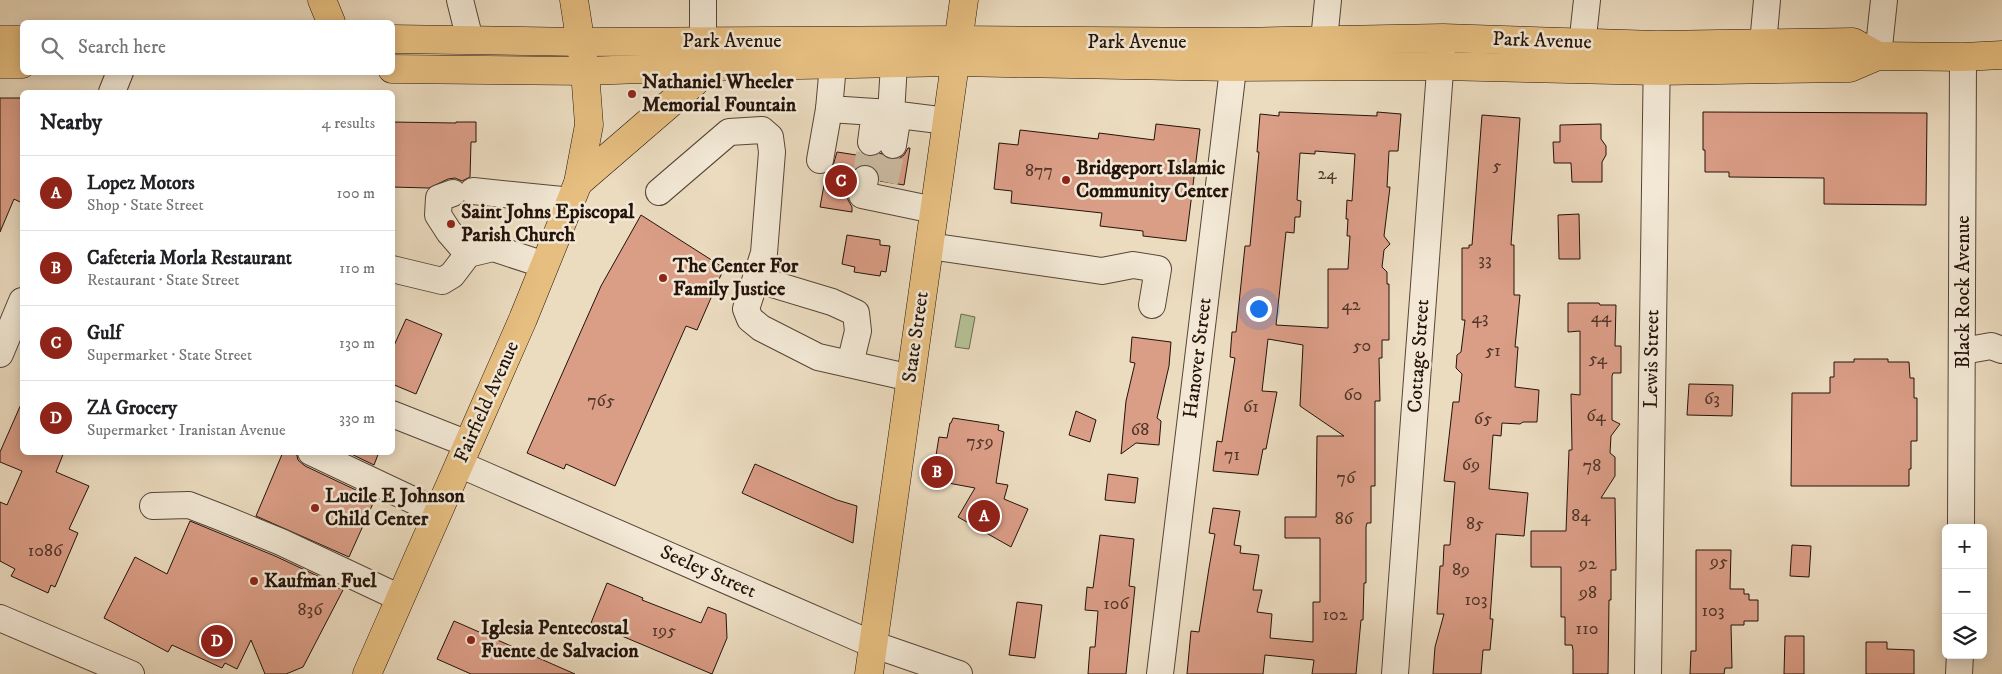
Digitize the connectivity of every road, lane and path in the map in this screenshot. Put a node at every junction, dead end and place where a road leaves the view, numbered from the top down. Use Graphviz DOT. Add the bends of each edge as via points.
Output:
graph roads {
  1 [pos="322,0"];
  2 [pos="460,0"];
  3 [pos="574,0"];
  4 [pos="703,0"];
  5 [pos="964,0"];
  6 [pos="1328,0"];
  7 [pos="1587,0"];
  8 [pos="1766,0"];
  9 [pos="1884,0"];
  10 [pos="330,20"];
  11 [pos="1443,38"];
  12 [pos="395,39"];
  13 [pos="0,40"];
  14 [pos="20,40"];
  15 [pos="470,40"];
  16 [pos="1324,40"];
  17 [pos="582,42"];
  18 [pos="1582,43"];
  19 [pos="1763,44"];
  20 [pos="956,51"];
  21 [pos="702,54"];
  22 [pos="1235,55"];
  23 [pos="2002,55"];
  24 [pos="1878,56"];
  25 [pos="1963,57"];
  26 [pos="1657,58"];
  27 [pos="0,64"];
  28 [pos="20,64"];
  29 [pos="894,64"];
  30 [pos="833,65"];
  31 [pos="1441,66"];
  32 [pos="395,69"];
  33 [pos="1580,69"];
  34 [pos="586,70"];
  35 [pos="119,75"];
  36 [pos="113,90"];
  37 [pos="829,109"];
  38 [pos="888,114"];
  39 [pos="947,121"];
  40 [pos="882,144"];
  41 [pos="820,160"];
  42 [pos="877,187"];
  43 [pos="575,192"];
  44 [pos="659,192"];
  45 [pos="934,210"];
  46 [pos="929,246"];
  47 [pos="468,254"];
  48 [pos="545,265"];
  49 [pos="395,271"];
  50 [pos="756,279"];
  51 [pos="1152,305"];
  52 [pos="20,306"];
  53 [pos="2002,350"];
  54 [pos="1962,351"];
  55 [pos="0,354"];
  56 [pos="850,364"];
  57 [pos="910,378"];
  58 [pos="395,416"];
  59 [pos="464,454"];
  60 [pos="317,455"];
  61 [pos="153,506"];
  62 [pos="438,512"];
  63 [pos="1961,524"];
  64 [pos="400,598"];
  65 [pos="0,618"];
  66 [pos="872,644"];
  67 [pos="1960,659"];
  68 [pos="371,673"];
  69 [pos="131,674"];
  70 [pos="869,674"];
  71 [pos="959,674"];
  72 [pos="1160,674"];
  73 [pos="1395,674"];
  74 [pos="1648,674"];
  75 [pos="1959,674"];
  1 -- 10 [label="main road"];
  2 -- 15 [label="street"];
  3 -- 17 [label="main road, Fairfield Avenue"];
  4 -- 21 [label="street"];
  5 -- 20 [label="main road, State Street"];
  6 -- 16 [label="street"];
  7 -- 18 [label="street"];
  8 -- 19 [label="street"];
  9 -- 24 [label="street"];
  11 -- 16 [label="main road, Park Avenue"];
  11 -- 18 [label="main road, Park Avenue"];
  11 -- 31 [label="street, Cottage Street"];
  12 -- 15 [label="main road, Park Avenue"];
  13 -- 14 [label="main road"];
  15 -- 17 [label="main road, Park Avenue"];
  16 -- 22 [label="main road, Park Avenue"];
  17 -- 21 [label="main road, Park Avenue"];
  17 -- 34 [label="main road, Fairfield Avenue"];
  18 -- 26 [label="main road, Park Avenue"];
  18 -- 33 [label="street"];
  19 -- 24 [label="main road, Park Avenue" via="1852,42"];
  19 -- 26 [label="main road, Park Avenue"];
  20 -- 21 [label="main road, Park Avenue"];
  20 -- 22 [label="main road, Park Avenue"];
  20 -- 29 [label="main road, Park Avenue"];
  20 -- 39 [label="main road, State Street"];
  21 -- 30 [label="main road, Park Avenue"];
  21 -- 34 [label="main road, Park Avenue"];
  21 -- 43 [label="main road, Fairfield Avenue" via="695,82"];
  22 -- 31 [label="main road, Park Avenue"];
  22 -- 72 [label="street, Hanover Street"];
  23 -- 25 [label="main road, Park Avenue"];
  24 -- 25 [label="main road, Park Avenue"];
  24 -- 26 [label="main road, Park Avenue" via="1850,68"];
  25 -- 54 [label="street, Black Rock Avenue"];
  26 -- 33 [label="main road, Park Avenue"];
  26 -- 74 [label="street, Lewis Street"];
  27 -- 28 [label="main road"];
  29 -- 30 [label="main road, Park Avenue"];
  29 -- 38 [label="street"];
  30 -- 37 [label="street"];
  31 -- 33 [label="main road, Park Avenue"];
  31 -- 73 [label="street, Cottage Street"];
  32 -- 34 [label="main road, Park Avenue"];
  34 -- 43 [label="main road, Fairfield Avenue" via="589,125"];
  35 -- 36 [label="street"];
  37 -- 38 [label="street"];
  37 -- 41 [label="street"];
  38 -- 39 [label="street"];
  38 -- 40 [label="street"];
  39 -- 45 [label="main road, State Street"];
  42 -- 45 [label="street"];
  43 -- 47 [label="street" via="463,192 439,198 438,215"];
  43 -- 48 [label="main road, Fairfield Avenue"];
  44 -- 50 [label="street" via="728,132 762,130 770,137 772,152 764,253"];
  45 -- 46 [label="main road, State Street"];
  46 -- 51 [label="street" via="1102,271 1133,265 1158,269"];
  46 -- 57 [label="main road, State Street"];
  47 -- 48 [label="street" via="493,248"];
  47 -- 49 [label="street" via="452,275 442,281"];
  48 -- 59 [label="main road, Fairfield Avenue"];
  50 -- 56 [label="street" via="746,309 750,319 818,357"];
  50 -- 56 [label="street" via="832,302 856,314 858,330"];
  52 -- 55 [label="street"];
  53 -- 54 [label="street" via="1991,346"];
  54 -- 63 [label="street, Black Rock Avenue"];
  56 -- 57 [label="street"];
  57 -- 66 [label="main road, State Street"];
  58 -- 59 [label="street, Seeley Street"];
  59 -- 62 [label="main road, Fairfield Avenue"];
  59 -- 66 [label="street, Seeley Street"];
  60 -- 62 [label="street"];
  61 -- 64 [label="street" via="189,505 281,542"];
  62 -- 64 [label="main road, Fairfield Avenue"];
  64 -- 68 [label="main road, Fairfield Avenue"];
  65 -- 69 [label="street"];
  66 -- 70 [label="main road, State Street"];
  66 -- 71 [label="street, Seeley Street"];
  67 -- 75 [label="street"];
}
